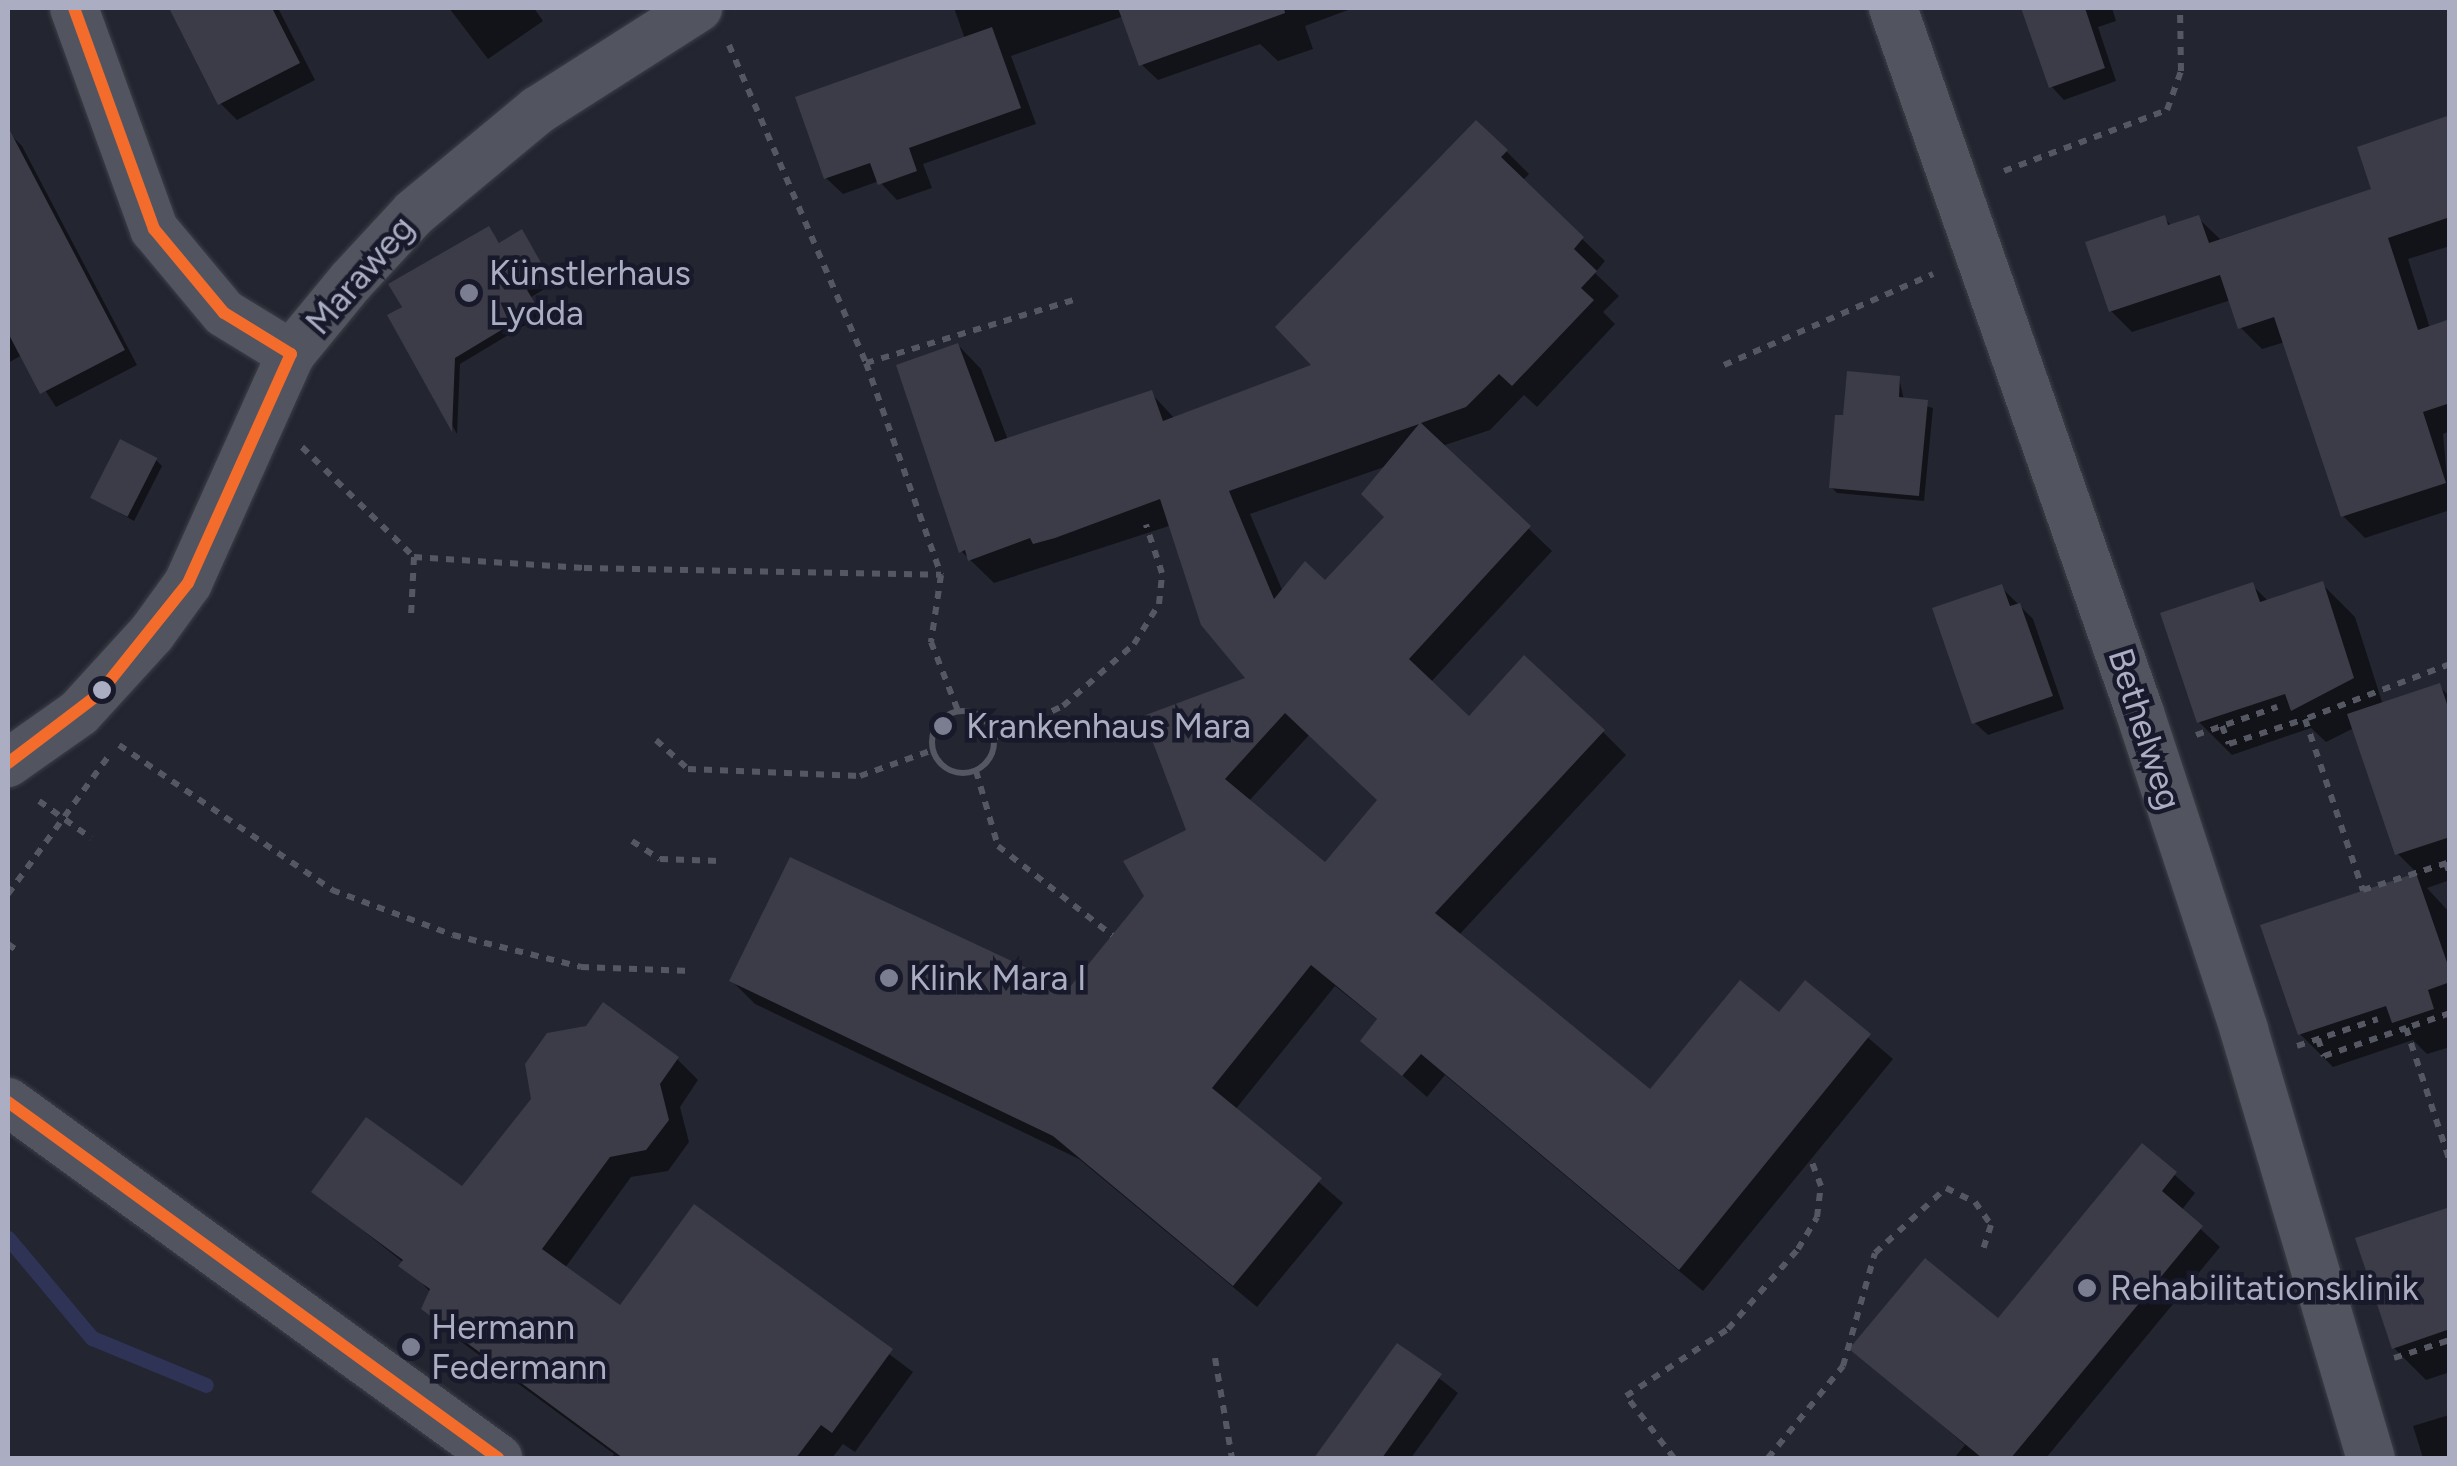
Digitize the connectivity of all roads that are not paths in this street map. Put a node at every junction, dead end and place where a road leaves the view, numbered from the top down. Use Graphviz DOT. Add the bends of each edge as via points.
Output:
graph roads {
  1 [pos="74,8"];
  2 [pos="698,8"];
  3 [pos="1893,8"];
  4 [pos="292,354"];
  5 [pos="21,781"];
  6 [pos="8,1102"];
  7 [pos="448,1444"];
  8 [pos="498,1458"];
  9 [pos="2371,1458"];
  1 -- 4 [label="street" via="154,229 224,313"];
  2 -- 4 [label="street, Maraweg" via="538,110 414,213"];
  3 -- 9 [label="street, Bethelweg" via="2152,750"];
  4 -- 5 [label="street, Maraweg" via="188,582 127,666"];
  6 -- 7 [label="street"];
  7 -- 8 [label="street"];
}
